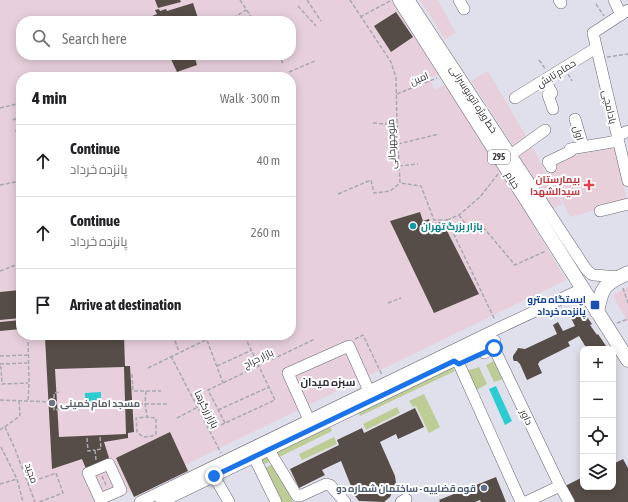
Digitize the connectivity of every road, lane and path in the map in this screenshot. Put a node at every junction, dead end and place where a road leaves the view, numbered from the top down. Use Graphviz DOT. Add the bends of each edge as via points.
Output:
graph roads {
  1 [pos="240,0"];
  2 [pos="307,0"];
  3 [pos="350,0"];
  4 [pos="401,0"];
  5 [pos="614,0"];
  6 [pos="596,4"];
  7 [pos="298,6"];
  8 [pos="246,10"];
  9 [pos="624,13"];
  10 [pos="236,16"];
  11 [pos="250,16"];
  12 [pos="360,17"];
  13 [pos="321,21"];
  14 [pos="609,23"];
  15 [pos="316,26"];
  16 [pos="598,53"];
  17 [pos="628,54"];
  18 [pos="281,60"];
  19 [pos="539,60"];
  20 [pos="315,62"];
  21 [pos="283,63"];
  22 [pos="289,72"];
  23 [pos="446,74"];
  24 [pos="548,78"];
  25 [pos="396,94"];
  26 [pos="515,98"];
  27 [pos="16,104"];
  28 [pos="0,108"];
  29 [pos="554,109"];
  30 [pos="16,118"];
  31 [pos="576,119"];
  32 [pos="13,120"];
  33 [pos="373,123"];
  34 [pos="397,125"];
  35 [pos="545,130"];
  36 [pos="628,131"];
  37 [pos="439,134"];
  38 [pos="618,138"];
  39 [pos="398,144"];
  40 [pos="580,149"];
  41 [pos="506,161"];
  42 [pos="418,164"];
  43 [pos="550,164"];
  44 [pos="399,166"];
  45 [pos="628,181"];
  46 [pos="16,183"];
  47 [pos="400,183"];
  48 [pos="0,185"];
  49 [pos="338,194"];
  50 [pos="628,204"];
  51 [pos="600,212"];
  52 [pos="460,215"];
  53 [pos="447,220"];
  54 [pos="556,247"];
  55 [pos="16,265"];
  56 [pos="0,271"];
  57 [pos="623,275"];
  58 [pos="582,289"];
  59 [pos="401,298"];
  60 [pos="388,303"];
  61 [pos="628,303"];
  62 [pos="597,312"];
  63 [pos="499,328"];
  64 [pos="363,335"];
  65 [pos="315,338"];
  66 [pos="28,340"];
  67 [pos="175,340"];
  68 [pos="205,340"];
  69 [pos="207,340"];
  70 [pos="247,340"];
  71 [pos="252,350"];
  72 [pos="179,352"];
  73 [pos="28,355"];
  74 [pos="0,356"];
  75 [pos="171,356"];
  76 [pos="628,360"];
  77 [pos="456,362"];
  78 [pos="27,363"];
  79 [pos="0,365"];
  80 [pos="217,366"];
  81 [pos="259,366"];
  82 [pos="148,368"];
  83 [pos="132,374"];
  84 [pos="386,382"];
  85 [pos="223,383"];
  86 [pos="29,384"];
  87 [pos="269,387"];
  88 [pos="146,391"];
  89 [pos="161,391"];
  90 [pos="368,391"];
  91 [pos="61,392"];
  92 [pos="0,400"];
  93 [pos="19,400"];
  94 [pos="28,400"];
  95 [pos="53,402"];
  96 [pos="145,403"];
  97 [pos="133,404"];
  98 [pos="169,404"];
  99 [pos="198,407"];
  100 [pos="60,409"];
  101 [pos="218,410"];
  102 [pos="147,417"];
  103 [pos="177,418"];
  104 [pos="309,420"];
  105 [pos="225,423"];
  106 [pos="5,427"];
  107 [pos="0,430"];
  108 [pos="210,430"];
  109 [pos="100,437"];
  110 [pos="87,438"];
  111 [pos="2,446"];
  112 [pos="95,450"];
  113 [pos="269,450"];
  114 [pos="254,457"];
  115 [pos="225,461"];
  116 [pos="97,465"];
  117 [pos="214,476"];
  118 [pos="17,479"];
  119 [pos="28,483"];
  120 [pos="0,484"];
  121 [pos="560,486"];
  122 [pos="111,494"];
  123 [pos="45,501"];
  124 [pos="23,502"];
  125 [pos="35,502"];
  126 [pos="38,502"];
  127 [pos="140,502"];
  128 [pos="162,502"];
  129 [pos="229,502"];
  130 [pos="276,502"];
  131 [pos="345,502"];
  132 [pos="521,502"];
  133 [pos="526,502"];
  134 [pos="569,502"];
  1 -- 8 [label="path"];
  2 -- 13 [label="path"];
  3 -- 12 [label="path, منوچهرخانی"];
  4 -- 12 [label="path"];
  4 -- 23 [label="main road, خیام / 295"];
  4 -- 41 [label="street, خط ویژه اتوبوسرانی"];
  5 -- 9 [label="street"];
  6 -- 14 [label="path"];
  7 -- 15 [label="path"];
  8 -- 10 [label="path"];
  8 -- 11 [label="path"];
  9 -- 14 [label="street"];
  12 -- 25 [label="path, منوچهرخانی" via="391,62 396,78"];
  14 -- 16 [label="street, بادامچی" via="593,33"];
  16 -- 17 [label="path"];
  16 -- 24 [label="street, حمام تابش"];
  16 -- 38 [label="street, بادامچی"];
  18 -- 21 [label="path"];
  19 -- 24 [label="path"];
  20 -- 22 [label="path"];
  23 -- 25 [label="path, امین"];
  23 -- 41 [label="main road, خیام / 295"];
  24 -- 26 [label="street, حمام تابش"];
  24 -- 29 [label="street" via="552,93 548,95"];
  25 -- 34 [label="path, منوچهرخانی"];
  27 -- 28 [label="path"];
  30 -- 32 [label="path"];
  31 -- 40 [label="street, اول"];
  33 -- 34 [label="path"];
  34 -- 39 [label="path, منوچهرخانی"];
  35 -- 41 [label="street"];
  36 -- 38 [label="street"];
  37 -- 39 [label="path"];
  38 -- 40 [label="street"];
  38 -- 45 [label="street, بادامچی"];
  39 -- 44 [label="path, منوچهرخانی"];
  40 -- 43 [label="street" via="570,149 571,151"];
  41 -- 52 [label="path" via="480,197"];
  41 -- 54 [label="main road, خیام / 295"];
  41 -- 57 [label="street, خط ویژه اتوبوسرانی" via="588,271 594,275"];
  42 -- 44 [label="path"];
  44 -- 47 [label="path, منوچهرخانی"];
  46 -- 48 [label="path"];
  47 -- 49 [label="path" via="390,191 374,193 371,180"];
  47 -- 53 [label="path, منوچهرخانی" via="421,186 434,220"];
  50 -- 51 [label="street"];
  52 -- 53 [label="path"];
  52 -- 54 [label="path" via="473,234 483,227 515,265"];
  53 -- 63 [label="path"];
  54 -- 58 [label="main road, خیام / 295"];
  55 -- 56 [label="path"];
  57 -- 61 [label="path"];
  57 -- 62 [label="main road" via="602,290"];
  58 -- 62 [label="main road, خیام / 295"];
  58 -- 63 [label="street"];
  59 -- 60 [label="path"];
  62 -- 76 [label="main road, خیام / 295"];
  63 -- 84 [label="street"];
  64 -- 84 [label="path"];
  65 -- 81 [label="path, بازار حراج"];
  66 -- 73 [label="path"];
  67 -- 72 [label="path"];
  68 -- 72 [label="path"];
  69 -- 80 [label="path"];
  70 -- 71 [label="path"];
  71 -- 80 [label="path"];
  71 -- 81 [label="path"];
  72 -- 75 [label="path"];
  73 -- 74 [label="path"];
  73 -- 78 [label="path"];
  75 -- 82 [label="path"];
  75 -- 99 [label="path, بازار زرگرها"];
  77 -- 113 [label="street"];
  77 -- 121 [label="street, داور" via="494,344"];
  77 -- 132 [label="street"];
  78 -- 79 [label="path"];
  78 -- 86 [label="path"];
  79 -- 86 [label="path" via="2,384"];
  80 -- 85 [label="path"];
  81 -- 85 [label="path, بازار حراج"];
  81 -- 87 [label="path"];
  83 -- 88 [label="path" via="132,391"];
  84 -- 90 [label="street"];
  85 -- 101 [label="path, بازار حراج" via="208,390"];
  86 -- 94 [label="path"];
  87 -- 101 [label="path"];
  87 -- 105 [label="path" via="275,400"];
  88 -- 89 [label="path"];
  88 -- 96 [label="path"];
  90 -- 104 [label="street"];
  90 -- 104 [label="street" via="348,346 288,373"];
  91 -- 95 [label="path" via="54,393"];
  92 -- 93 [label="path"];
  93 -- 94 [label="path"];
  93 -- 106 [label="path" via="20,416"];
  94 -- 95 [label="path"];
  95 -- 100 [label="path" via="54,410"];
  96 -- 97 [label="path"];
  96 -- 98 [label="path"];
  96 -- 102 [label="path"];
  99 -- 103 [label="path"];
  99 -- 108 [label="path, بازار زرگرها"];
  101 -- 105 [label="path"];
  102 -- 102 [label="path" via="156,418 156,434 142,437 137,432 136,418"];
  104 -- 115 [label="street"];
  105 -- 108 [label="path"];
  106 -- 107 [label="path"];
  106 -- 119 [label="path, مجید"];
  108 -- 115 [label="path, بازار زرگرها"];
  109 -- 112 [label="path" via="101,449"];
  110 -- 112 [label="path" via="88,451"];
  111 -- 118 [label="path"];
  112 -- 116 [label="path"];
  113 -- 114 [label="street"];
  113 -- 131 [label="street" via="297,496 326,484 330,485"];
  114 -- 117 [label="street"];
  114 -- 130 [label="street"];
  115 -- 127 [label="street"];
  116 -- 122 [label="path"];
  116 -- 122 [label="street" via="109,464 112,470 121,490"];
  116 -- 122 [label="street" via="88,473 100,499"];
  117 -- 128 [label="street"];
  117 -- 129 [label="street"];
  118 -- 120 [label="path"];
  118 -- 124 [label="path"];
  119 -- 123 [label="path" via="56,473 63,493"];
  119 -- 125 [label="path, مجید"];
  121 -- 133 [label="street"];
  121 -- 134 [label="street, داور"];
  123 -- 126 [label="path"];
}
